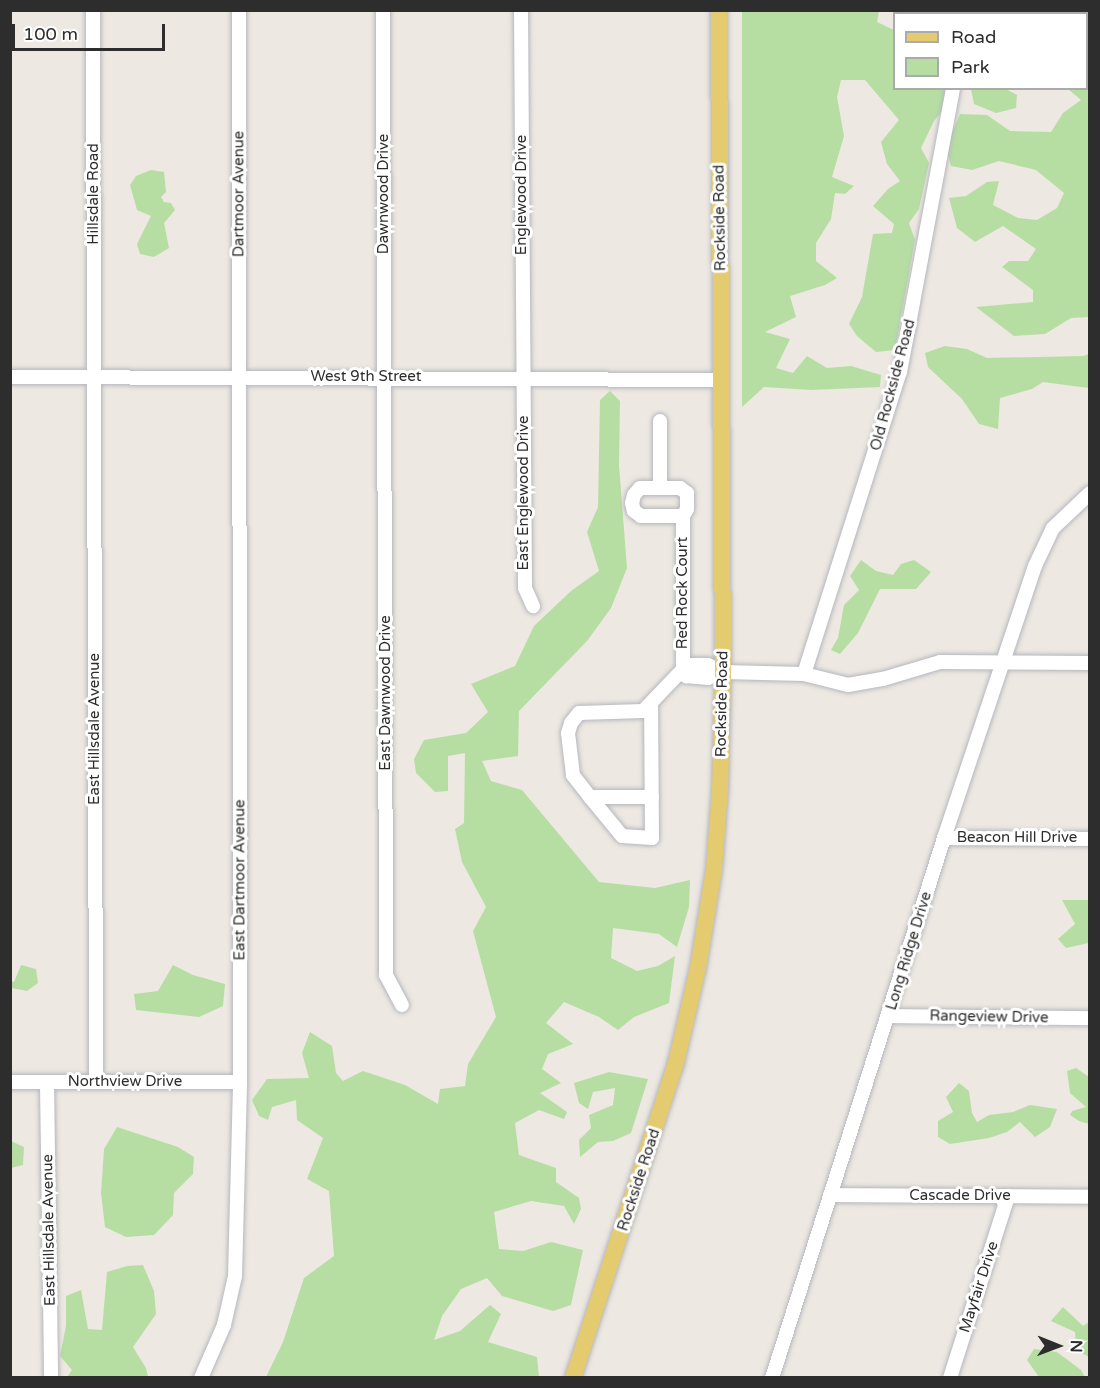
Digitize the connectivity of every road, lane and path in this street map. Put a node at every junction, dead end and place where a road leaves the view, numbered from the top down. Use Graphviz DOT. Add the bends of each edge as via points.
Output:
graph roads {
  1 [pos="93,10"];
  2 [pos="239,10"];
  3 [pos="383,10"];
  4 [pos="521,10"];
  5 [pos="719,10"];
  6 [pos="954,90"];
  7 [pos="10,377"];
  8 [pos="95,377"];
  9 [pos="239,377"];
  10 [pos="384,377"];
  11 [pos="523,379"];
  12 [pos="722,380"];
  13 [pos="660,421"];
  14 [pos="660,488"];
  15 [pos="1089,493"];
  16 [pos="683,516"];
  17 [pos="533,606"];
  18 [pos="1003,663"];
  19 [pos="1089,663"];
  20 [pos="683,669"];
  21 [pos="723,672"];
  22 [pos="804,674"];
  23 [pos="651,705"];
  24 [pos="590,797"];
  25 [pos="652,797"];
  26 [pos="944,838"];
  27 [pos="1089,839"];
  28 [pos="402,1005"];
  29 [pos="888,1016"];
  30 [pos="1089,1018"];
  31 [pos="10,1082"];
  32 [pos="96,1082"];
  33 [pos="240,1082"];
  34 [pos="47,1083"];
  35 [pos="830,1195"];
  36 [pos="1008,1196"];
  37 [pos="1089,1197"];
  38 [pos="51,1377"];
  39 [pos="201,1377"];
  40 [pos="573,1377"];
  41 [pos="772,1377"];
  42 [pos="950,1377"];
  1 -- 8 [label="street, Hillsdale Road"];
  2 -- 9 [label="street, Dartmoor Avenue"];
  3 -- 10 [label="street, Dawnwood Drive"];
  4 -- 11 [label="street, Englewood Drive"];
  5 -- 12 [label="main road, Rockside Road"];
  6 -- 22 [label="street, Old Rockside Road" via="900,372"];
  7 -- 8 [label="street, West 9th Street"];
  8 -- 9 [label="street, West 9th Street"];
  8 -- 32 [label="street, East Hillsdale Avenue"];
  9 -- 10 [label="street, West 9th Street"];
  9 -- 33 [label="street, East Dartmoor Avenue"];
  10 -- 11 [label="street, West 9th Street"];
  10 -- 28 [label="street, East Dawnwood Drive" via="386,975"];
  11 -- 12 [label="street, West 9th Street"];
  11 -- 17 [label="street, East Englewood Drive" via="525,588"];
  12 -- 21 [label="main road, Rockside Road"];
  13 -- 14 [label="street"];
  14 -- 16 [label="street, Red Rock Court" via="687,492 689,500"];
  14 -- 16 [label="street" via="640,488 633,495 634,511 641,516"];
  15 -- 18 [label="street, Long Ridge Drive" via="1053,528 1035,566"];
  16 -- 20 [label="street, Red Rock Court"];
  18 -- 19 [label="street"];
  18 -- 22 [label="street" via="940,662 848,685"];
  18 -- 26 [label="street, Long Ridge Drive"];
  20 -- 21 [label="street" via="686,676 708,678"];
  20 -- 23 [label="street"];
  21 -- 22 [label="street"];
  21 -- 40 [label="main road, Rockside Road" via="714,869 698,968 673,1074"];
  23 -- 24 [label="street" via="643,711 579,713 571,723 573,775"];
  23 -- 25 [label="street"];
  24 -- 25 [label="street"];
  24 -- 25 [label="street" via="622,836 652,838"];
  26 -- 27 [label="street, Beacon Hill Drive"];
  26 -- 29 [label="street, Long Ridge Drive"];
  29 -- 30 [label="street, Rangeview Drive"];
  29 -- 35 [label="street, Long Ridge Drive"];
  31 -- 34 [label="street, Northview Drive"];
  32 -- 33 [label="street, Northview Drive"];
  32 -- 34 [label="street, Northview Drive"];
  33 -- 39 [label="street, East Dartmoor Avenue" via="235,1276 224,1325"];
  34 -- 38 [label="street, East Hillsdale Avenue"];
  35 -- 36 [label="street, Cascade Drive"];
  35 -- 41 [label="street, Long Ridge Drive"];
  36 -- 37 [label="street, Cascade Drive"];
  36 -- 42 [label="street, Mayfair Drive"];
}
